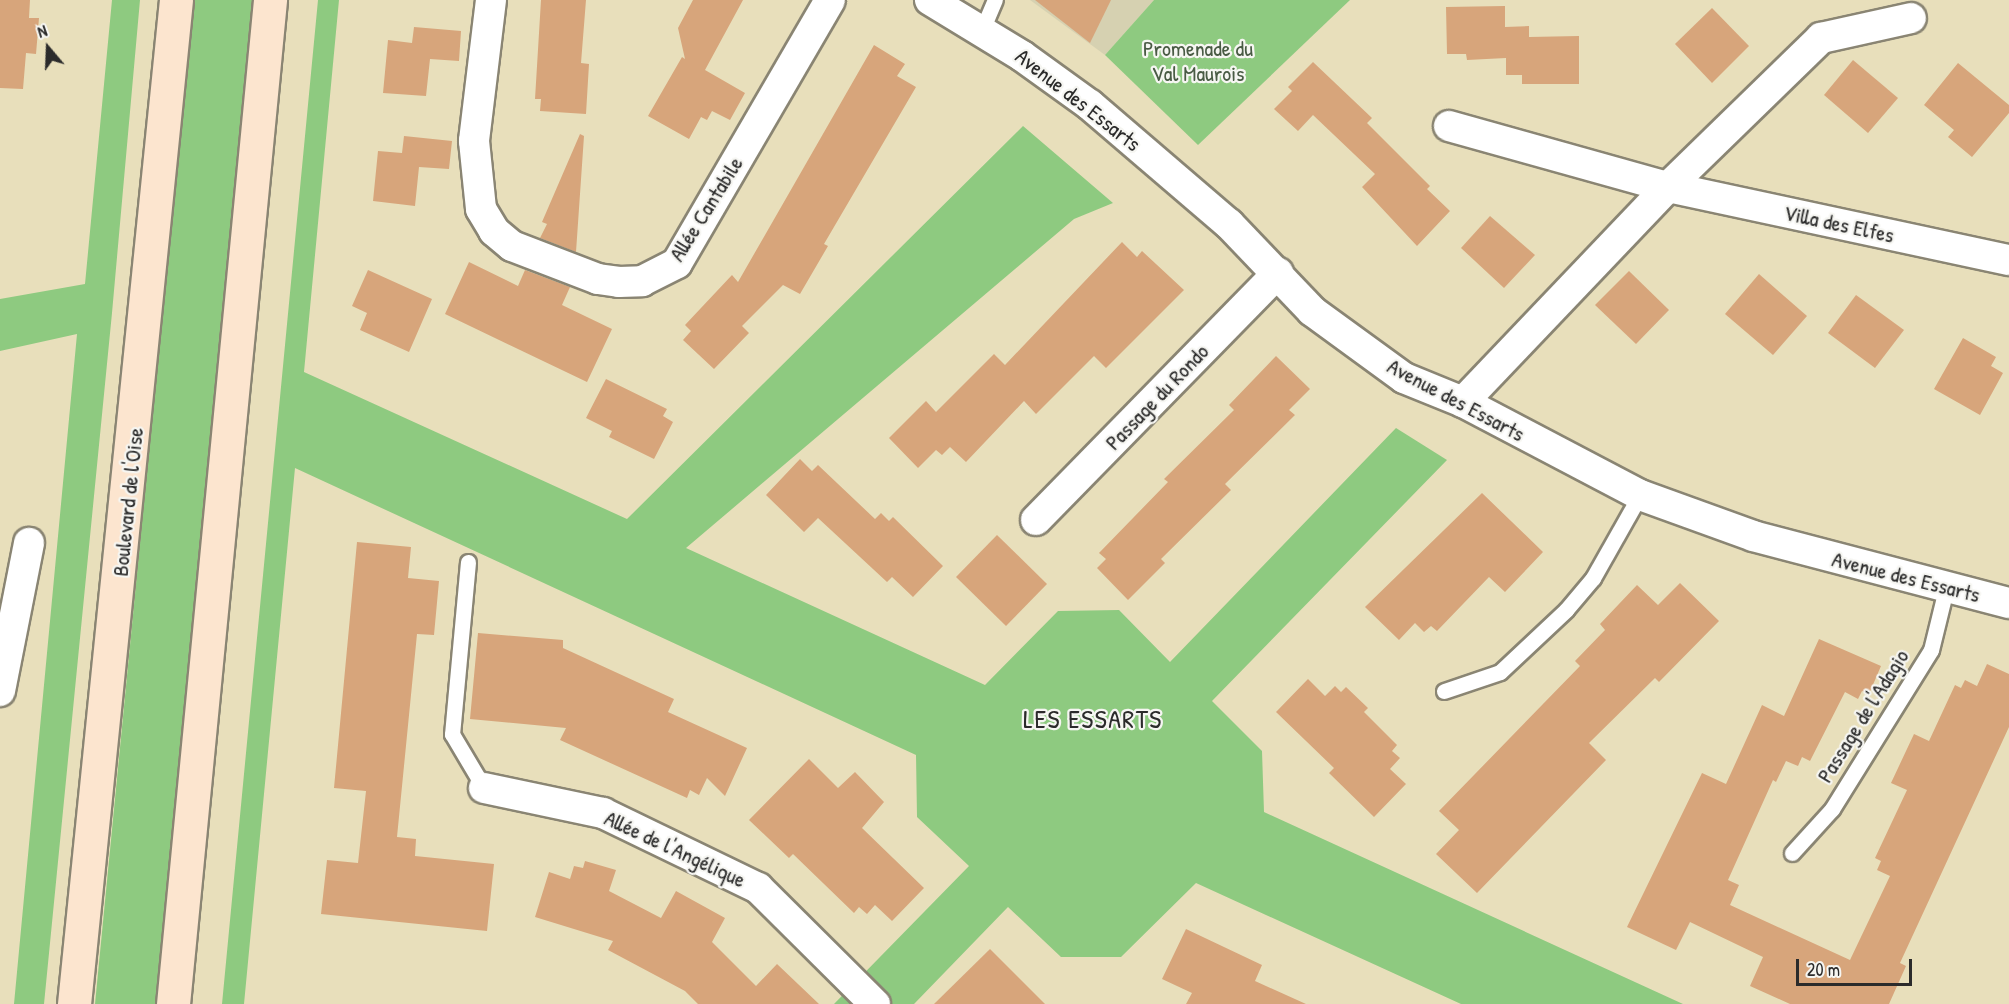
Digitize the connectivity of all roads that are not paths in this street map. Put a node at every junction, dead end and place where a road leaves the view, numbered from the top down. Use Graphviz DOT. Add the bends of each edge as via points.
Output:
graph roads {
  1 [pos="176,0"];
  2 [pos="270,0"];
  3 [pos="491,0"];
  4 [pos="830,0"];
  5 [pos="930,0"];
  6 [pos="996,0"];
  7 [pos="1911,18"];
  8 [pos="982,30"];
  9 [pos="1449,126"];
  10 [pos="1668,187"];
  11 [pos="2009,260"];
  12 [pos="1278,273"];
  13 [pos="1463,402"];
  14 [pos="1640,495"];
  15 [pos="1036,520"];
  16 [pos="29,543"];
  17 [pos="468,562"];
  18 [pos="1946,589"];
  19 [pos="2009,603"];
  20 [pos="0,691"];
  21 [pos="1444,691"];
  22 [pos="484,788"];
  23 [pos="1792,854"];
  24 [pos="74,1004"];
  25 [pos="173,1004"];
  26 [pos="875,1004"];
  1 -- 24 [label="main road, Boulevard de l'Oise"];
  2 -- 25 [label="main road"];
  3 -- 4 [label="street, Allée Cantabile" via="474,141 481,209 494,231 512,246 598,279 619,282 642,281 677,263"];
  5 -- 8 [label="street, Avenue des Essarts"];
  6 -- 8 [label="lane"];
  7 -- 10 [label="street" via="1821,38"];
  8 -- 12 [label="street, Avenue des Essarts" via="1090,105 1229,224"];
  9 -- 10 [label="street, Villa des Elfes"];
  10 -- 11 [label="street, Villa des Elfes"];
  10 -- 13 [label="street"];
  12 -- 13 [label="street, Avenue des Essarts" via="1312,311 1404,378"];
  12 -- 15 [label="street, Passage du Rondo"];
  13 -- 14 [label="street, Avenue des Essarts"];
  14 -- 18 [label="street, Avenue des Essarts" via="1752,537"];
  14 -- 21 [label="lane" via="1593,578 1558,618 1500,672"];
  16 -- 20 [label="street"];
  17 -- 22 [label="lane, Allée de l'Angélique" via="452,734"];
  18 -- 19 [label="street, Avenue des Essarts"];
  18 -- 23 [label="lane, Passage de l'Adagio" via="1931,650 1832,809"];
  22 -- 26 [label="street, Allée de l'Angélique" via="603,813 758,888"];
}
